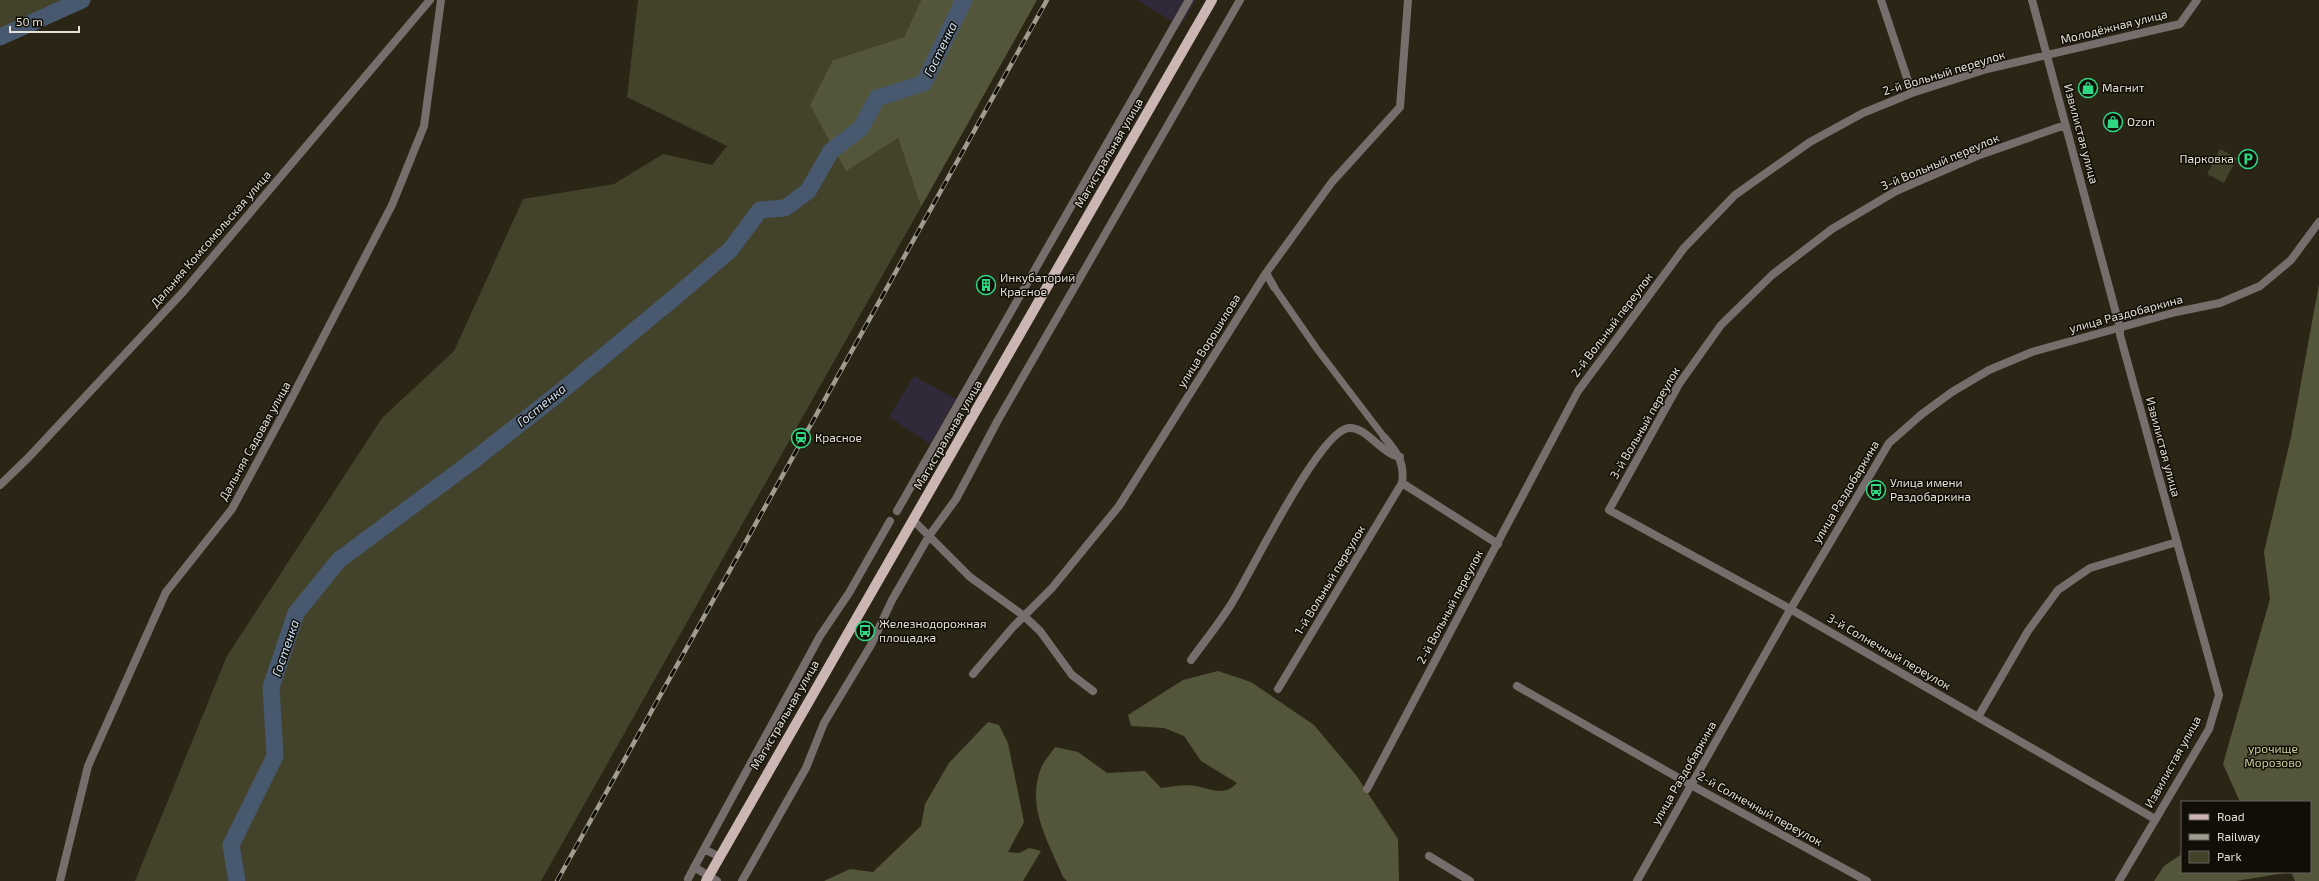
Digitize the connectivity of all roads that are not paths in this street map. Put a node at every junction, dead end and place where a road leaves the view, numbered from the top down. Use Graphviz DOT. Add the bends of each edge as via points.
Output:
graph roads {
  1 [pos="430,0"];
  2 [pos="441,0"];
  3 [pos="1189,0"];
  4 [pos="1212,0"];
  5 [pos="1240,0"];
  6 [pos="1408,0"];
  7 [pos="1881,0"];
  8 [pos="2032,0"];
  9 [pos="2197,0"];
  10 [pos="2048,57"];
  11 [pos="1912,93"];
  12 [pos="2065,125"];
  13 [pos="2319,222"];
  14 [pos="1266,273"];
  15 [pos="1274,287"];
  16 [pos="2120,328"];
  17 [pos="1384,437"];
  18 [pos="1400,457"];
  19 [pos="1402,483"];
  20 [pos="0,485"];
  21 [pos="1610,510"];
  22 [pos="897,511"];
  23 [pos="890,521"];
  24 [pos="914,521"];
  25 [pos="929,536"];
  26 [pos="2177,542"];
  27 [pos="1498,544"];
  28 [pos="1790,610"];
  29 [pos="1024,616"];
  30 [pos="1191,660"];
  31 [pos="973,674"];
  32 [pos="1517,686"];
  33 [pos="1278,689"];
  34 [pos="1093,691"];
  35 [pos="1978,717"];
  36 [pos="1691,785"];
  37 [pos="1366,789"];
  38 [pos="2155,819"];
  39 [pos="704,849"];
  40 [pos="1429,856"];
  41 [pos="720,857"];
  42 [pos="694,867"];
  43 [pos="688,879"];
  44 [pos="711,879"];
  45 [pos="60,881"];
  46 [pos="742,881"];
  47 [pos="1470,881"];
  48 [pos="1637,881"];
  49 [pos="1867,881"];
  50 [pos="2120,881"];
  1 -- 20 [label="street, Дальняя Комсомольская улица" via="183,292"];
  2 -- 45 [label="street, Дальняя Садовая улица" via="424,126 392,205 232,509 166,592 88,766"];
  3 -- 22 [label="street"];
  4 -- 24 [label="main road, Магистральная улица"];
  5 -- 25 [label="street" via="998,420 956,499"];
  6 -- 14 [label="street, улица Ворошилова" via="1400,107 1332,182"];
  7 -- 11 [label="street"];
  8 -- 10 [label="street, Извилистая улица"];
  9 -- 10 [label="street, Молодёжная улица" via="2180,24"];
  10 -- 11 [label="street, 2-й Вольный переулок" via="1987,69"];
  10 -- 12 [label="street, Извилистая улица"];
  11 -- 27 [label="street, 2-й Вольный переулок" via="1862,113 1810,142 1735,195 1684,248 1578,391"];
  12 -- 16 [label="street, Извилистая улица"];
  12 -- 21 [label="street, 3-й Вольный переулок" via="1977,156 1896,191 1832,229 1772,275 1721,325 1679,384"];
  13 -- 16 [label="street, улица Раздобаркина" via="2291,260 2260,286 2220,303"];
  14 -- 15 [label="street"];
  14 -- 29 [label="street, улица Ворошилова" via="1120,506 1052,588"];
  15 -- 17 [label="street"];
  16 -- 26 [label="street, Извилистая улица"];
  16 -- 28 [label="street, улица Раздобаркина" via="2032,352 1989,370 1922,414 1889,443"];
  17 -- 18 [label="street"];
  18 -- 19 [label="street" via="1404,472"];
  18 -- 30 [label="street" via="1390,455 1358,428 1347,428 1330,439 1297,488 1230,606"];
  19 -- 27 [label="street"];
  19 -- 33 [label="street, 1-й Вольный переулок"];
  21 -- 28 [label="street, 3-й Солнечный переулок"];
  23 -- 39 [label="street" via="849,593 820,636"];
  24 -- 25 [label="street"];
  24 -- 41 [label="main road, Магистральная улица" via="828,665"];
  25 -- 29 [label="street" via="970,577"];
  25 -- 46 [label="street" via="892,600 871,645 824,723 806,768"];
  26 -- 35 [label="street" via="2090,568 2058,590 2028,631"];
  26 -- 38 [label="street, Извилистая улица" via="2219,695 2209,729"];
  27 -- 37 [label="street, 2-й Вольный переулок"];
  28 -- 35 [label="street, 3-й Солнечный переулок"];
  28 -- 36 [label="street, улица Раздобаркина"];
  29 -- 31 [label="street, улица Ворошилова"];
  29 -- 34 [label="street" via="1040,631 1072,675"];
  32 -- 36 [label="street, 2-й Солнечный переулок"];
  35 -- 38 [label="street, 3-й Солнечный переулок"];
  36 -- 48 [label="street, улица Раздобаркина"];
  36 -- 49 [label="street, 2-й Солнечный переулок"];
  38 -- 50 [label="street, Извилистая улица"];
  39 -- 41 [label="street"];
  39 -- 42 [label="street"];
  40 -- 47 [label="street"];
  41 -- 44 [label="main road, Магистральная улица"];
  42 -- 43 [label="street"];
  42 -- 44 [label="street"];
}
